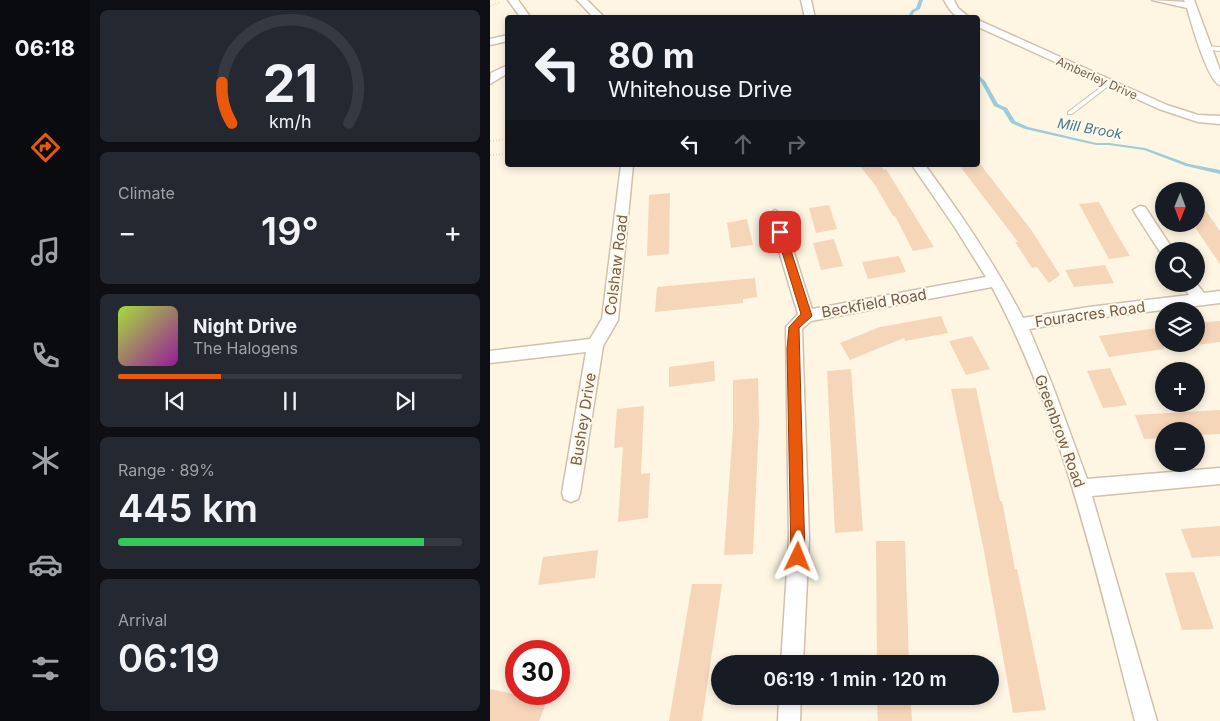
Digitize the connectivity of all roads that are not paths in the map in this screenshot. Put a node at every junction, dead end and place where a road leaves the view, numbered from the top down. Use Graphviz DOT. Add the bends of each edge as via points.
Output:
graph roads {
  1 [pos="513,0"];
  2 [pos="582,0"];
  3 [pos="806,0"];
  4 [pos="948,0"];
  5 [pos="1157,0"];
  6 [pos="1190,3"];
  7 [pos="524,15"];
  8 [pos="597,15"];
  9 [pos="809,15"];
  10 [pos="961,15"];
  11 [pos="980,24"];
  12 [pos="505,39"];
  13 [pos="490,42"];
  14 [pos="1205,48"];
  15 [pos="1220,50"];
  16 [pos="505,70"];
  17 [pos="490,82"];
  18 [pos="1220,82"];
  19 [pos="1109,83"];
  20 [pos="1070,113"];
  21 [pos="1220,120"];
  22 [pos="627,167"];
  23 [pos="919,167"];
  24 [pos="1140,210"];
  25 [pos="775,215"];
  26 [pos="1162,242"];
  27 [pos="995,281"];
  28 [pos="1195,292"];
  29 [pos="1220,297"];
  30 [pos="1200,299"];
  31 [pos="806,316"];
  32 [pos="1019,325"];
  33 [pos="595,345"];
  34 [pos="490,357"];
  35 [pos="1220,476"];
  36 [pos="1082,488"];
  37 [pos="572,493"];
  38 [pos="793,655"];
  39 [pos="789,705"];
  40 [pos="788,721"];
  41 [pos="1146,721"];
  1 -- 7 [label="street"];
  2 -- 8 [label="street"];
  3 -- 9 [label="street"];
  4 -- 10 [label="street"];
  5 -- 6 [label="street"];
  6 -- 14 [label="street"];
  11 -- 19 [label="street, Amberley Drive"];
  12 -- 13 [label="street"];
  14 -- 15 [label="lane"];
  14 -- 18 [label="street"];
  16 -- 17 [label="street"];
  19 -- 20 [label="lane"];
  19 -- 21 [label="street, Amberley Drive" via="1190,117"];
  22 -- 33 [label="street, Colshaw Road" via="610,320"];
  23 -- 27 [label="street, Greenbrow Road"];
  24 -- 26 [label="street"];
  25 -- 31 [label="street"];
  27 -- 31 [label="street, Beckfield Road"];
  27 -- 32 [label="street, Greenbrow Road"];
  28 -- 30 [label="street"];
  29 -- 30 [label="street, Fouracres Road"];
  30 -- 32 [label="street, Fouracres Road"];
  31 -- 38 [label="street, Beckfield Road" via="794,327 793,342 799,539"];
  32 -- 36 [label="street, Greenbrow Road"];
  33 -- 34 [label="street"];
  33 -- 37 [label="street, Bushey Drive"];
  35 -- 36 [label="street"];
  36 -- 41 [label="street, Greenbrow Road"];
  39 -- 40 [label="street"];
}
